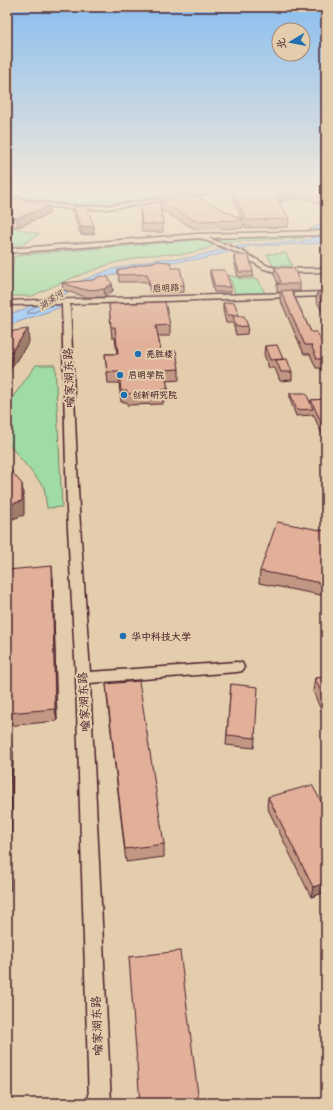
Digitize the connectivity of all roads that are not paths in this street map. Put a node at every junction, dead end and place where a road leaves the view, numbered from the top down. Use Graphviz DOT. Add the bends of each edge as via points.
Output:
graph roads {
  1 [pos="136,241"];
  2 [pos="209,241"];
  3 [pos="7,251"];
  4 [pos="326,270"];
  5 [pos="326,294"];
  6 [pos="66,301"];
  7 [pos="7,303"];
  8 [pos="237,667"];
  9 [pos="83,678"];
  10 [pos="100,1103"];
  1 -- 3 [label="street"];
  2 -- 4 [label="street" via="240,252 266,268 280,271"];
  5 -- 6 [label="street, 启明路"];
  6 -- 7 [label="street, 启明路"];
  6 -- 9 [label="street, 喻家湖东路" via="73,510"];
  8 -- 9 [label="street"];
  9 -- 10 [label="street, 喻家湖东路"];
}
